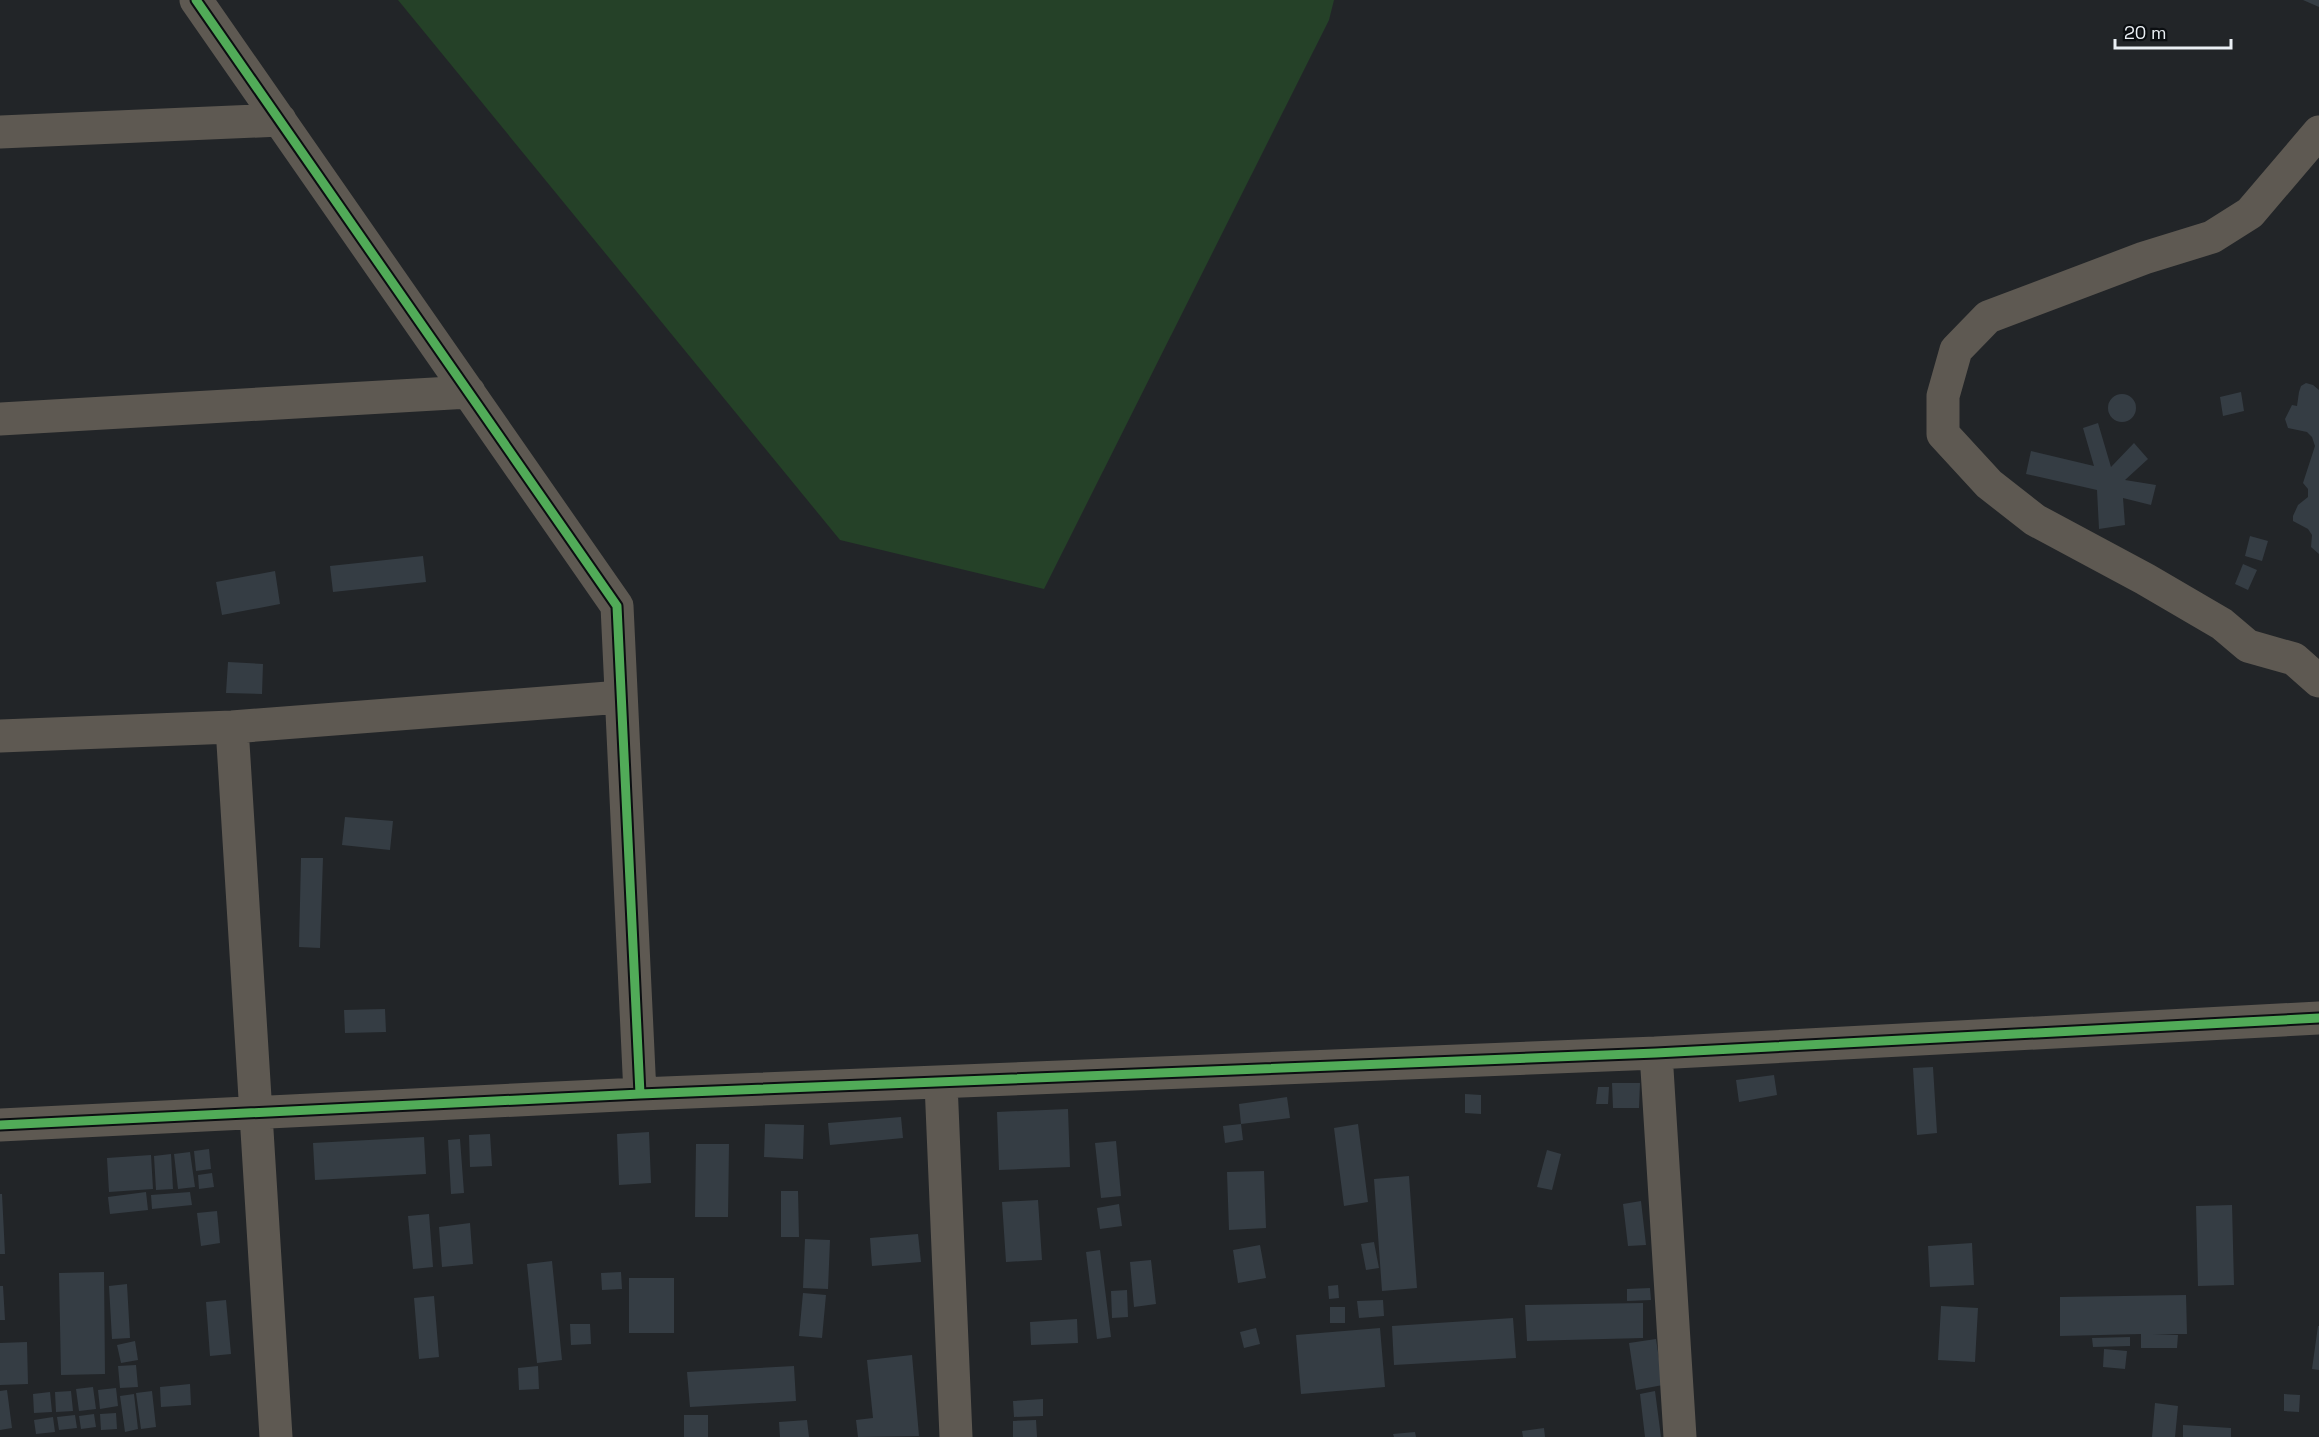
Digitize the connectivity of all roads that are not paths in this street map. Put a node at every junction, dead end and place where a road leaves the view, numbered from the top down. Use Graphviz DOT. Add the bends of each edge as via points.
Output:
graph roads {
  1 [pos="196,0"];
  2 [pos="280,120"];
  3 [pos="0,132"];
  4 [pos="2319,132"];
  5 [pos="469,392"];
  6 [pos="0,419"];
  7 [pos="2319,681"];
  8 [pos="621,697"];
  9 [pos="232,727"];
  10 [pos="0,736"];
  11 [pos="2319,1018"];
  12 [pos="1656,1053"];
  13 [pos="941,1083"];
  14 [pos="640,1094"];
  15 [pos="257,1113"];
  16 [pos="0,1125"];
  17 [pos="276,1437"];
  18 [pos="956,1437"];
  19 [pos="1680,1437"];
  1 -- 2 [label="street"];
  2 -- 3 [label="street"];
  2 -- 5 [label="street"];
  4 -- 7 [label="street" via="2250,213 2212,237 2144,258 1988,317 1956,350 1943,396 1943,434 1989,484 2035,520 2222,624 2248,646 2294,659"];
  5 -- 6 [label="street"];
  5 -- 8 [label="street" via="617,606"];
  8 -- 9 [label="street"];
  8 -- 14 [label="street"];
  9 -- 10 [label="street"];
  9 -- 15 [label="street"];
  11 -- 12 [label="street"];
  12 -- 13 [label="street"];
  12 -- 19 [label="street"];
  13 -- 14 [label="street"];
  13 -- 18 [label="street"];
  14 -- 15 [label="street"];
  15 -- 16 [label="street"];
  15 -- 17 [label="street"];
}
